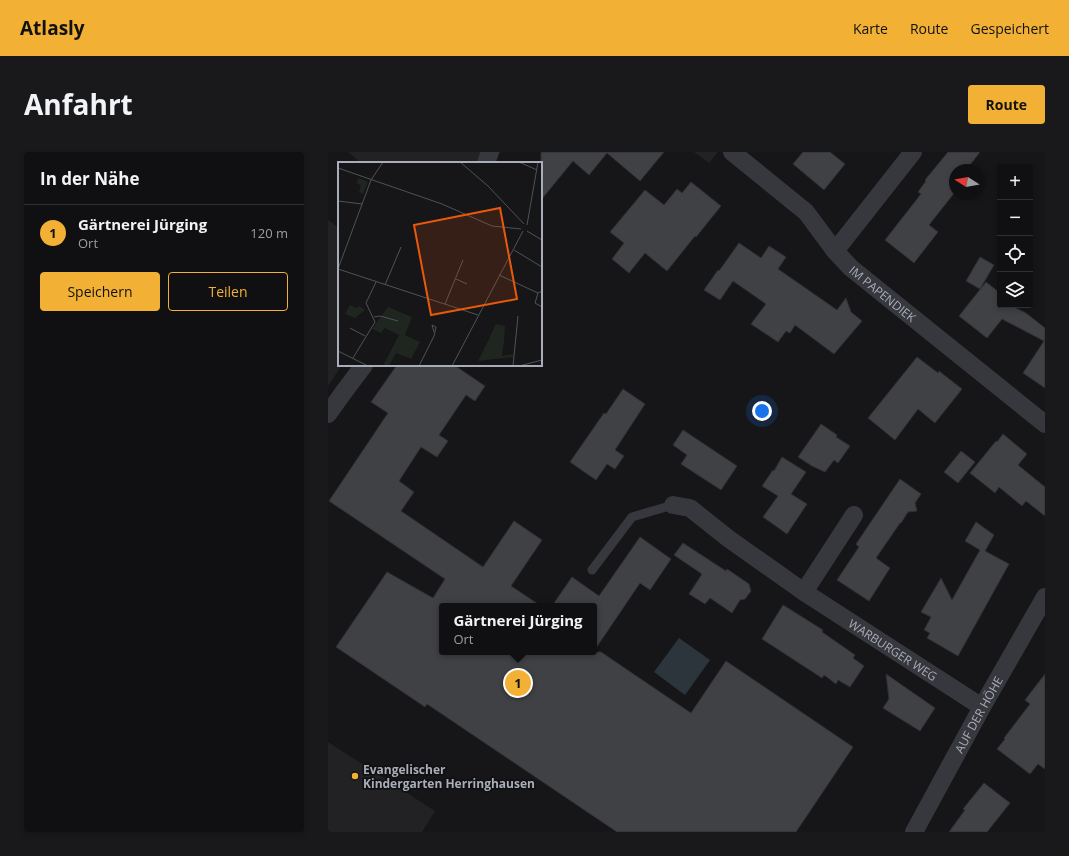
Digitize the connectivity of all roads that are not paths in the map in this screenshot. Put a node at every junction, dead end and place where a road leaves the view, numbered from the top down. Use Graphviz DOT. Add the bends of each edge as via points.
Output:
graph roads {
  1 [pos="490,152"];
  2 [pos="732,152"];
  3 [pos="913,152"];
  4 [pos="486,162"];
  5 [pos="835,251"];
  6 [pos="363,366"];
  7 [pos="328,414"];
  8 [pos="1045,424"];
  9 [pos="673,505"];
  10 [pos="854,515"];
  11 [pos="592,570"];
  12 [pos="804,592"];
  13 [pos="1045,597"];
  14 [pos="982,707"];
  15 [pos="914,832"];
  1 -- 4 [label="street"];
  2 -- 5 [label="street, IM PAPENDIEK" via="806,212"];
  3 -- 5 [label="street"];
  5 -- 8 [label="street, IM PAPENDIEK" via="851,268"];
  6 -- 7 [label="street"];
  9 -- 11 [label="lane" via="632,518"];
  9 -- 12 [label="street, WARBURGER WEG" via="690,508"];
  10 -- 12 [label="street"];
  12 -- 14 [label="street, WARBURGER WEG"];
  13 -- 14 [label="street, AUF DER HÖHE"];
  14 -- 15 [label="street, AUF DER HÖHE"];
}
